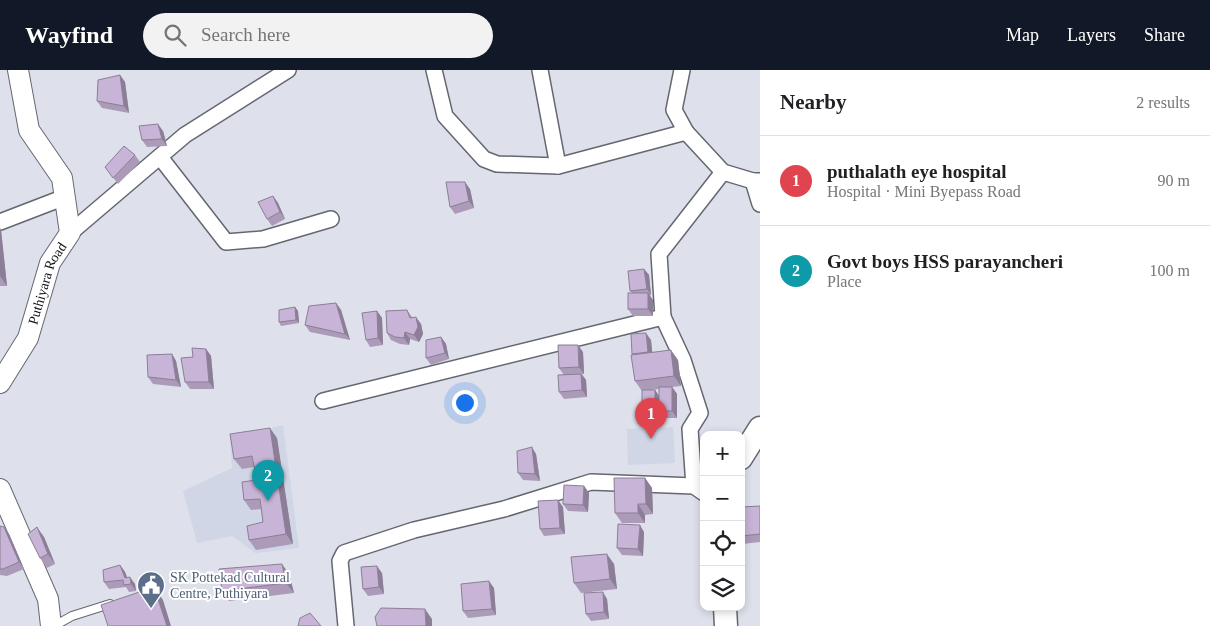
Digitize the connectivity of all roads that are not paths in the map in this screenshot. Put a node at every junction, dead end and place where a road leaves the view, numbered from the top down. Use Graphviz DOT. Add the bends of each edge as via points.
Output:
graph roads {
  1 [pos="18,70"];
  2 [pos="288,70"];
  3 [pos="434,70"];
  4 [pos="540,70"];
  5 [pos="682,70"];
  6 [pos="686,132"];
  7 [pos="160,157"];
  8 [pos="558,166"];
  9 [pos="723,172"];
  10 [pos="756,181"];
  11 [pos="65,196"];
  12 [pos="760,204"];
  13 [pos="331,219"];
  14 [pos="0,222"];
  15 [pos="70,233"];
  16 [pos="663,317"];
  17 [pos="0,383"];
  18 [pos="323,401"];
  19 [pos="760,428"];
  20 [pos="745,452"];
  21 [pos="0,489"];
  22 [pos="699,490"];
  23 [pos="120,602"];
  24 [pos="725,611"];
  25 [pos="52,626"];
  26 [pos="346,626"];
  27 [pos="726,626"];
  1 -- 11 [label="street, Puthiyara Road" via="29,130 62,178"];
  2 -- 7 [label="street" via="186,135"];
  3 -- 8 [label="street" via="445,116 484,159 497,164"];
  4 -- 8 [label="street"];
  5 -- 6 [label="street" via="674,110"];
  6 -- 8 [label="street"];
  6 -- 9 [label="street"];
  7 -- 13 [label="street" via="226,242 263,238"];
  7 -- 15 [label="street"];
  9 -- 10 [label="street"];
  9 -- 16 [label="street" via="659,254"];
  10 -- 12 [label="street"];
  11 -- 14 [label="street"];
  11 -- 15 [label="street, Puthiyara Road"];
  15 -- 17 [label="street, Puthiyara Road" via="50,263 28,338"];
  16 -- 18 [label="street"];
  16 -- 22 [label="street" via="683,360 700,413 690,429"];
  19 -- 20 [label="main road"];
  21 -- 25 [label="street" via="48,599"];
  22 -- 26 [label="street" via="591,482 504,510 414,530 344,553 340,561"];
  23 -- 25 [label="lane" via="89,610"];
  24 -- 27 [label="main road"];
}
